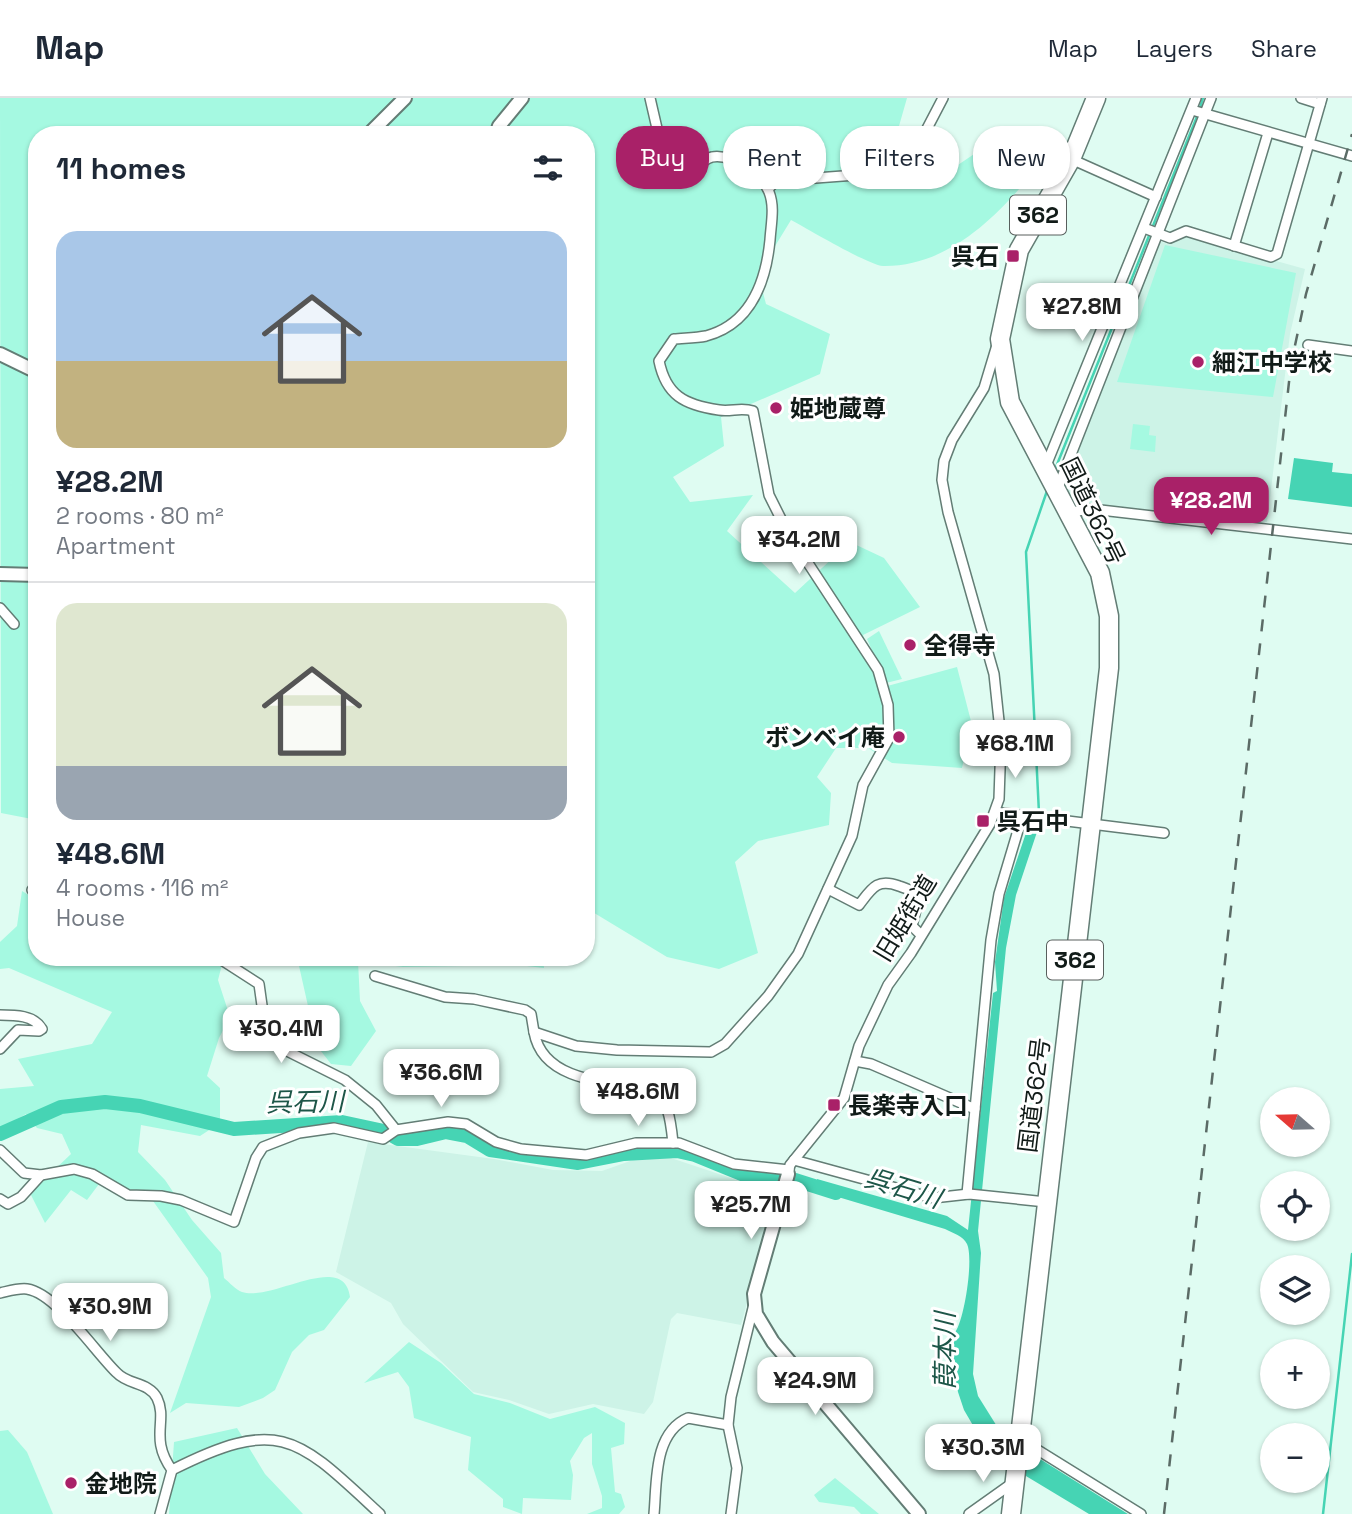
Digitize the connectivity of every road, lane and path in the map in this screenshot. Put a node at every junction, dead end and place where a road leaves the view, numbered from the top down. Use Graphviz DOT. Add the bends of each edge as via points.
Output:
graph roads {
  1 [pos="405,98"];
  2 [pos="522,98"];
  3 [pos="650,98"];
  4 [pos="943,98"];
  5 [pos="1096,98"];
  6 [pos="1196,98"];
  7 [pos="1211,98"];
  8 [pos="1301,98"];
  9 [pos="1321,101"];
  10 [pos="1192,110"];
  11 [pos="1206,114"];
  12 [pos="377,126"];
  13 [pos="499,126"];
  14 [pos="1268,133"];
  15 [pos="1308,144"];
  16 [pos="1352,156"];
  17 [pos="723,158"];
  18 [pos="1071,159"];
  19 [pos="826,177"];
  20 [pos="768,189"];
  21 [pos="1156,197"];
  22 [pos="1144,228"];
  23 [pos="1158,233"];
  24 [pos="1234,246"];
  25 [pos="1000,339"];
  26 [pos="1308,345"];
  27 [pos="1352,351"];
  28 [pos="0,354"];
  29 [pos="28,368"];
  30 [pos="1045,468"];
  31 [pos="1058,490"];
  32 [pos="1070,512"];
  33 [pos="1352,539"];
  34 [pos="0,574"];
  35 [pos="28,575"];
  36 [pos="0,608"];
  37 [pos="0,625"];
  38 [pos="995,812"];
  39 [pos="1024,817"];
  40 [pos="1091,825"];
  41 [pos="1164,833"];
  42 [pos="828,889"];
  43 [pos="921,935"];
  44 [pos="231,966"];
  45 [pos="375,976"];
  46 [pos="0,1016"];
  47 [pos="534,1032"];
  48 [pos="0,1049"];
  49 [pos="855,1060"];
  50 [pos="975,1109"];
  51 [pos="395,1131"];
  52 [pos="673,1143"];
  53 [pos="0,1150"];
  54 [pos="794,1160"];
  55 [pos="41,1175"];
  56 [pos="787,1177"];
  57 [pos="968,1194"];
  58 [pos="0,1199"];
  59 [pos="1046,1202"];
  60 [pos="0,1293"];
  61 [pos="755,1302"];
  62 [pos="728,1425"];
  63 [pos="1020,1440"];
  64 [pos="172,1470"];
  65 [pos="1014,1479"];
  66 [pos="160,1514"];
  67 [pos="380,1514"];
  68 [pos="654,1514"];
  69 [pos="731,1514"];
  70 [pos="919,1514"];
  71 [pos="969,1514"];
  72 [pos="1011,1514"];
  73 [pos="1141,1514"];
  1 -- 12 [label="street"];
  2 -- 13 [label="street"];
  3 -- 17 [label="street" via="670,173 683,178 708,158"];
  4 -- 19 [label="street" via="907,167 896,172"];
  5 -- 18 [label="highway, 国道362号 / 362"];
  6 -- 10 [label="street"];
  7 -- 11 [label="street"];
  8 -- 9 [label="street"];
  9 -- 15 [label="street"];
  10 -- 11 [label="street"];
  10 -- 21 [label="street"];
  11 -- 14 [label="street"];
  11 -- 23 [label="street"];
  14 -- 15 [label="street"];
  14 -- 24 [label="street"];
  15 -- 16 [label="street"];
  15 -- 24 [label="street" via="1277,254 1270,257"];
  18 -- 21 [label="street"];
  18 -- 25 [label="highway, 国道362号 / 362" via="1019,250"];
  20 -- 42 [label="street" via="770,232 758,295 726,327 706,336 674,338 659,361 663,382 673,394 721,411 752,411 769,495 878,670 888,705 888,738 863,785 852,836"];
  21 -- 22 [label="street"];
  22 -- 23 [label="street"];
  22 -- 30 [label="street"];
  23 -- 24 [label="street" via="1170,238 1186,231"];
  23 -- 31 [label="street"];
  25 -- 30 [label="highway, 国道362号 / 362" via="1010,402"];
  25 -- 38 [label="street, 旧姫街道" via="984,388 952,440 942,480 994,674 1001,740"];
  26 -- 27 [label="street"];
  28 -- 29 [label="street"];
  30 -- 31 [label="highway, 国道362号 / 362"];
  31 -- 32 [label="highway, 国道362号 / 362"];
  32 -- 33 [label="street" via="1092,509"];
  32 -- 40 [label="highway, 国道362号 / 362" via="1100,573 1109,617 1109,668"];
  34 -- 35 [label="street"];
  36 -- 37 [label="street" via="14,624"];
  38 -- 39 [label="street"];
  38 -- 43 [label="street, 旧姫街道"];
  39 -- 40 [label="street"];
  39 -- 50 [label="street" via="999,894 991,940"];
  40 -- 41 [label="street"];
  40 -- 59 [label="highway, 国道362号 / 362"];
  42 -- 43 [label="street" via="859,905 876,884 885,881 913,891 919,897 912,926"];
  42 -- 47 [label="street" via="798,954 777,984 735,1035 711,1052 576,1046"];
  43 -- 49 [label="street, 旧姫街道" via="888,985"];
  44 -- 51 [label="street" via="259,984 267,1041 345,1080 376,1105"];
  45 -- 47 [label="street" via="445,997 525,1010 531,1014"];
  46 -- 48 [label="street" via="24,1017 38,1022 42,1029 18,1030"];
  47 -- 52 [label="street" via="539,1051 554,1068 659,1093"];
  49 -- 50 [label="street"];
  49 -- 54 [label="street, 旧姫街道" via="844,1098"];
  50 -- 57 [label="street"];
  51 -- 52 [label="street" via="448,1122 466,1124 496,1142 521,1149 586,1155 636,1143"];
  51 -- 55 [label="street" via="383,1139 334,1128 299,1133 264,1147 234,1222 181,1200 128,1195 74,1169"];
  52 -- 56 [label="street"];
  53 -- 55 [label="street" via="24,1172"];
  54 -- 56 [label="street, 旧姫街道"];
  54 -- 57 [label="street" via="933,1198"];
  55 -- 58 [label="street" via="8,1204"];
  56 -- 61 [label="street, 旧姫街道"];
  57 -- 59 [label="street"];
  59 -- 63 [label="highway, 国道362号 / 362"];
  60 -- 64 [label="street" via="30,1289 72,1321 119,1376 155,1394 160,1405 159,1446"];
  61 -- 62 [label="street, 旧姫街道"];
  61 -- 70 [label="street" via="762,1327 773,1342"];
  62 -- 68 [label="street" via="688,1418 672,1430 658,1464"];
  62 -- 69 [label="street, 旧姫街道" via="737,1468"];
  63 -- 65 [label="highway, 国道362号 / 362"];
  63 -- 73 [label="street"];
  64 -- 66 [label="street"];
  64 -- 67 [label="street" via="247,1440 279,1440 325,1463"];
  65 -- 71 [label="street"];
  65 -- 72 [label="highway, 国道362号 / 362"];
}
